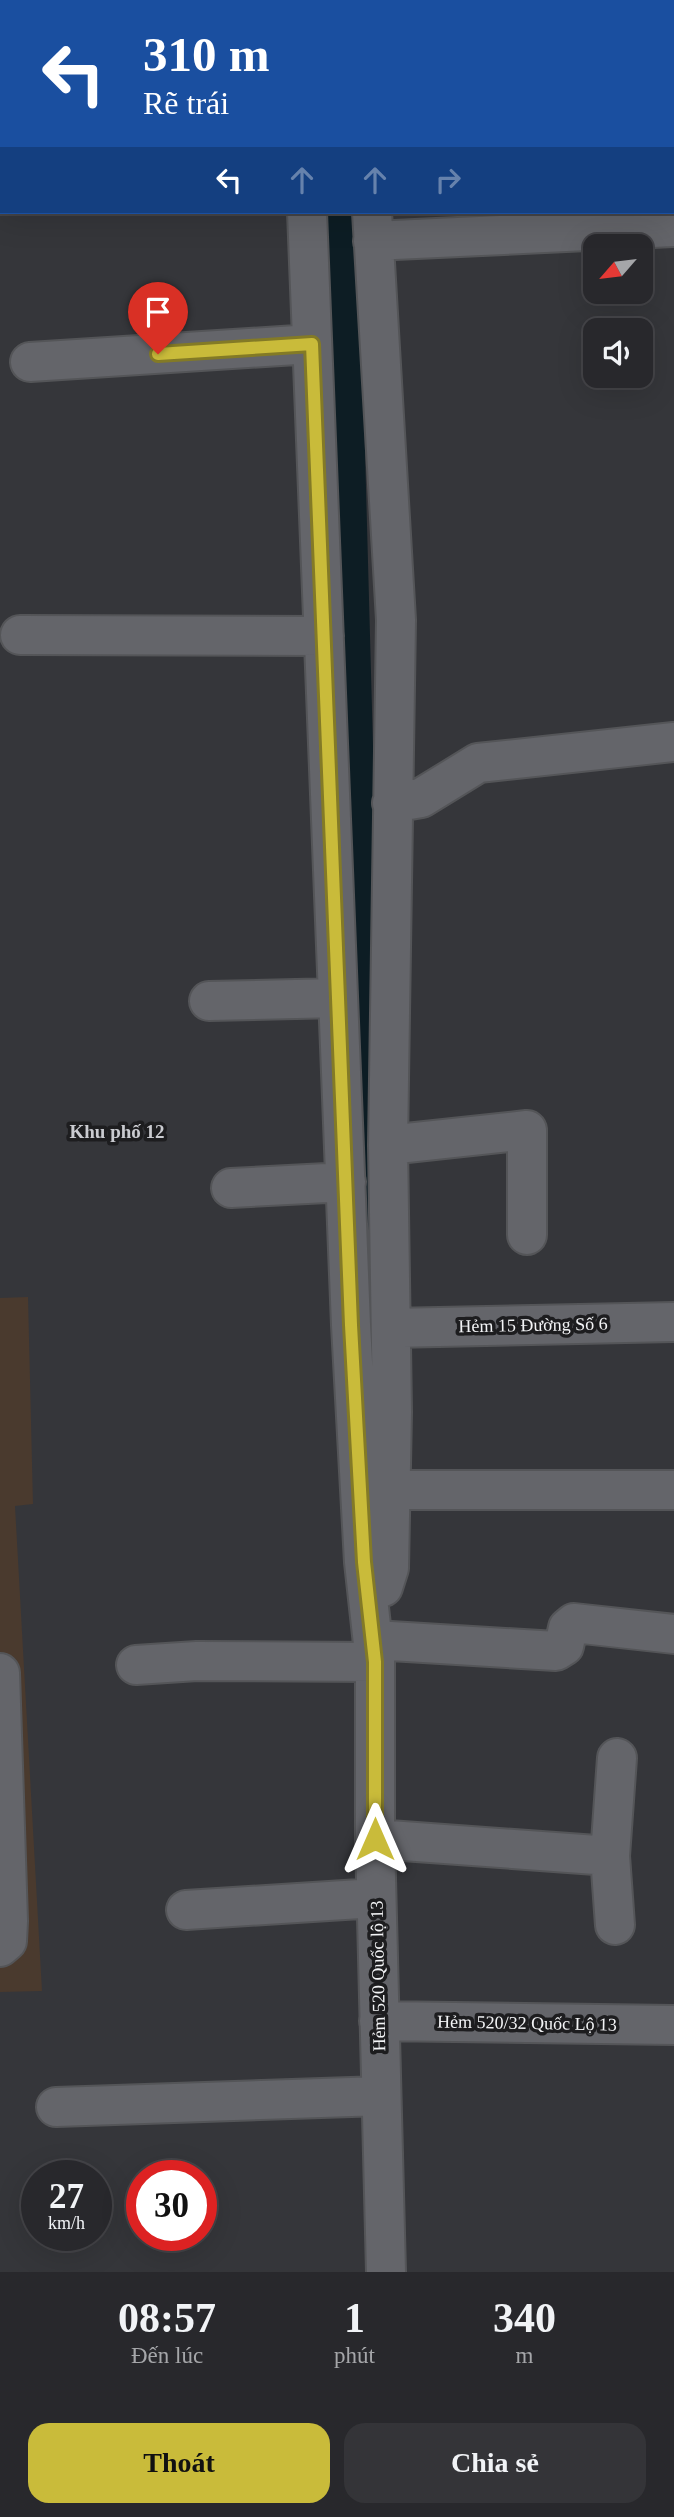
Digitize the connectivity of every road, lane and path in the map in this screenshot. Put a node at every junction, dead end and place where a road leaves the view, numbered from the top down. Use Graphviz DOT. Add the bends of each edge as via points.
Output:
graph roads {
  1 [pos="307,214"];
  2 [pos="372,226"];
  3 [pos="674,227"];
  4 [pos="312,344"];
  5 [pos="30,362"];
  6 [pos="20,635"];
  7 [pos="324,636"];
  8 [pos="674,742"];
  9 [pos="393,803"];
  10 [pos="338,998"];
  11 [pos="209,1001"];
  12 [pos="387,1145"];
  13 [pos="346,1182"];
  14 [pos="231,1188"];
  15 [pos="527,1235"];
  16 [pos="674,1322"];
  17 [pos="391,1328"];
  18 [pos="391,1490"];
  19 [pos="674,1490"];
  20 [pos="674,1634"];
  21 [pos="373,1640"];
  22 [pos="136,1665"];
  23 [pos="0,1673"];
  24 [pos="617,1758"];
  25 [pos="375,1839"];
  26 [pos="610,1856"];
  27 [pos="376,1898"];
  28 [pos="186,1910"];
  29 [pos="615,1925"];
  30 [pos="0,1947"];
  31 [pos="379,2021"];
  32 [pos="674,2025"];
  33 [pos="381,2096"];
  34 [pos="56,2107"];
  35 [pos="386,2272"];
  1 -- 4 [label="street, Hẻm 520 Quốc lộ 13"];
  2 -- 3 [label="street"];
  2 -- 9 [label="street" via="396,620"];
  4 -- 5 [label="street"];
  4 -- 7 [label="street, Hẻm 520 Quốc lộ 13"];
  6 -- 7 [label="street"];
  7 -- 10 [label="street, Hẻm 520 Quốc lộ 13"];
  8 -- 9 [label="street" via="478,763 421,798"];
  9 -- 12 [label="street"];
  10 -- 11 [label="street"];
  10 -- 13 [label="street, Hẻm 520 Quốc lộ 13"];
  12 -- 15 [label="street" via="527,1130"];
  12 -- 17 [label="street"];
  13 -- 14 [label="street"];
  13 -- 21 [label="street, Hẻm 520 Quốc lộ 13" via="364,1562"];
  16 -- 17 [label="street, Hẻm 15 Đường Số 6"];
  17 -- 18 [label="street"];
  18 -- 19 [label="street"];
  18 -- 21 [label="street" via="389,1568"];
  20 -- 21 [label="street" via="574,1623 568,1628 564,1646 556,1651"];
  21 -- 22 [label="street"];
  21 -- 25 [label="street, Hẻm 520 Quốc lộ 13"];
  23 -- 30 [label="street" via="8,1941"];
  24 -- 26 [label="street"];
  25 -- 26 [label="street"];
  25 -- 27 [label="street, Hẻm 520 Quốc lộ 13"];
  26 -- 29 [label="street"];
  27 -- 28 [label="street"];
  27 -- 31 [label="street, Hẻm 520 Quốc lộ 13"];
  31 -- 32 [label="street, Hẻm 520/32 Quốc Lộ 13"];
  31 -- 33 [label="street, Hẻm 520 Quốc lộ 13"];
  33 -- 34 [label="street"];
  33 -- 35 [label="street, Hẻm 520 Quốc lộ 13"];
}
